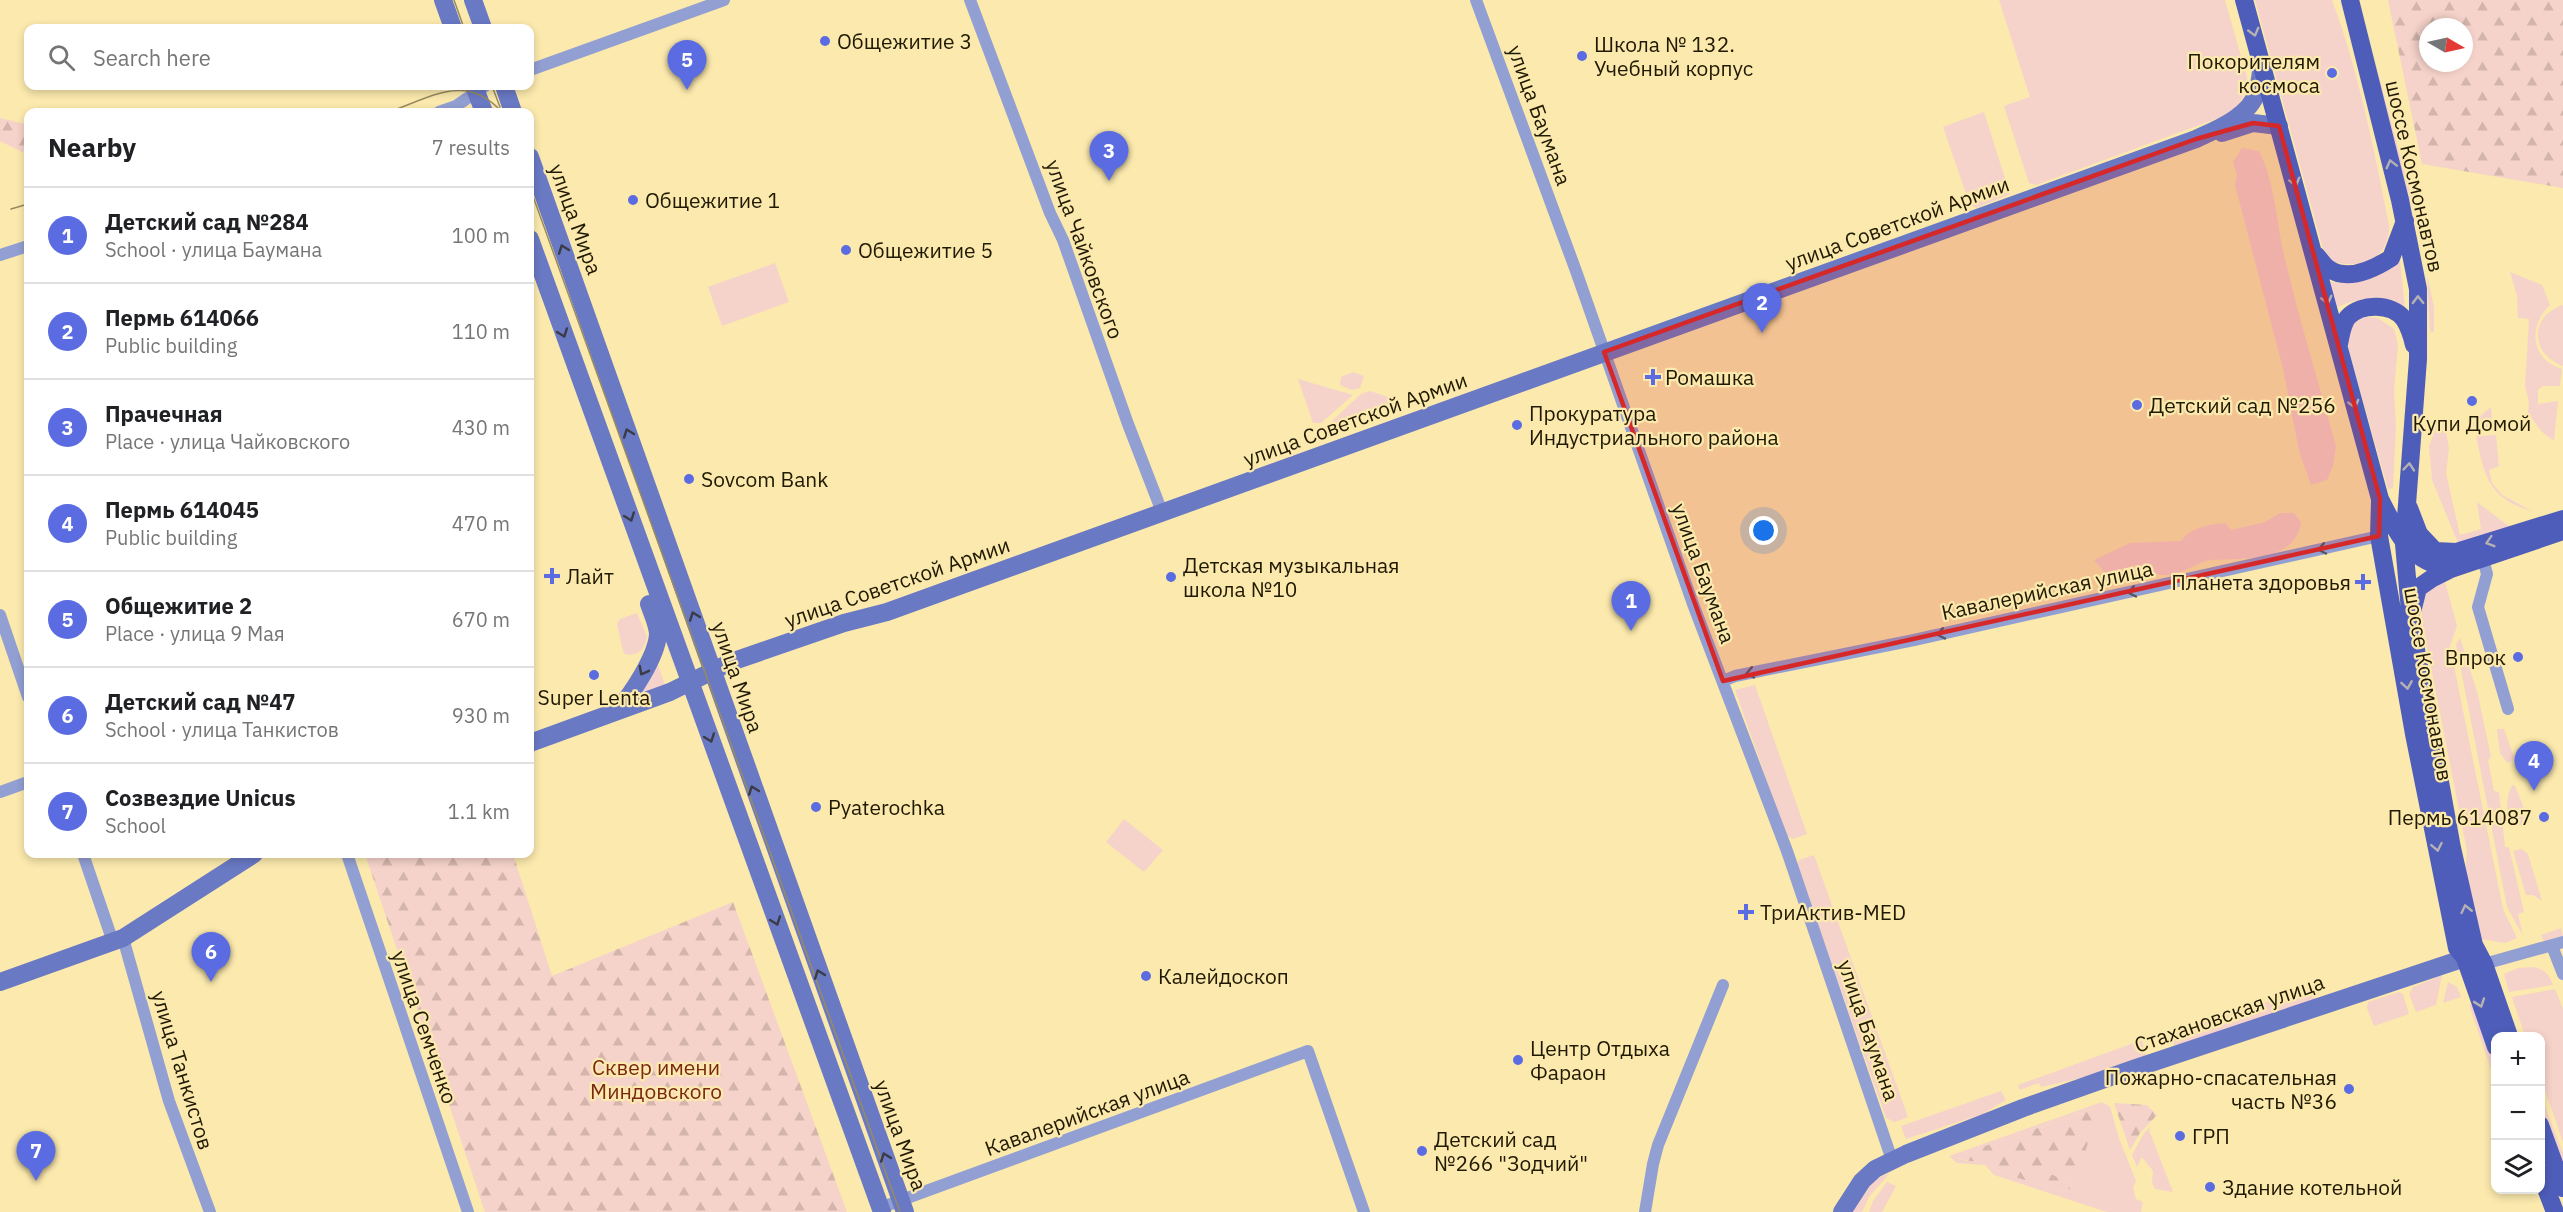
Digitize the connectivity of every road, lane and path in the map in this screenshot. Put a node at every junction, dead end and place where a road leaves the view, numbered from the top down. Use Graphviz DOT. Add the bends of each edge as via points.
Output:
graph roads {
  1 [pos="442,0"];
  2 [pos="473,0"];
  3 [pos="724,0"];
  4 [pos="970,0"];
  5 [pos="1476,0"];
  6 [pos="2244,0"];
  7 [pos="2350,0"];
  8 [pos="451,24"];
  9 [pos="482,24"];
  10 [pos="2262,63"];
  11 [pos="534,69"];
  12 [pos="476,90"];
  13 [pos="478,90"];
  14 [pos="505,90"];
  15 [pos="450,108"];
  16 [pos="483,108"];
  17 [pos="512,108"];
  18 [pos="2279,126"];
  19 [pos="2196,139"];
  20 [pos="534,168"];
  21 [pos="2405,221"];
  22 [pos="24,247"];
  23 [pos="534,250"];
  24 [pos="2315,254"];
  25 [pos="0,255"];
  26 [pos="2339,347"];
  27 [pos="1604,352"];
  28 [pos="2418,359"];
  29 [pos="2380,499"];
  30 [pos="2406,499"];
  31 [pos="1162,512"];
  32 [pos="2563,519"];
  33 [pos="2563,531"];
  34 [pos="2379,536"];
  35 [pos="2404,544"];
  36 [pos="644,555"];
  37 [pos="2483,559"];
  38 [pos="2451,569"];
  39 [pos="0,615"];
  40 [pos="2411,622"];
  41 [pos="711,672"];
  42 [pos="1723,681"];
  43 [pos="690,683"];
  44 [pos="24,685"];
  45 [pos="618,709"];
  46 [pos="2508,709"];
  47 [pos="534,740"];
  48 [pos="24,783"];
  49 [pos="0,792"];
  50 [pos="85,858"];
  51 [pos="248,858"];
  52 [pos="348,858"];
  53 [pos="118,940"];
  54 [pos="2557,944"];
  55 [pos="2465,958"];
  56 [pos="2484,964"];
  57 [pos="2563,975"];
  58 [pos="0,982"];
  59 [pos="1723,985"];
  60 [pos="2508,1032"];
  61 [pos="2491,1033"];
  62 [pos="2545,1136"];
  63 [pos="1892,1160"];
  64 [pos="2545,1185"];
  65 [pos="2563,1188"];
  66 [pos="903,1206"];
  67 [pos="881,1210"];
  68 [pos="210,1212"];
  69 [pos="468,1212"];
  70 [pos="1364,1212"];
  71 [pos="1645,1212"];
  72 [pos="1842,1212"];
  73 [pos="2554,1212"];
  1 -- 8 [label="main road"];
  2 -- 9 [label="main road"];
  3 -- 11 [label="street"];
  4 -- 31 [label="street, улица Чайковского"];
  5 -- 27 [label="street, улица Баумана"];
  6 -- 10 [label="main road, шоссе Космонавтов, one-way"];
  21 -- 7 [label="main road, шоссе Космонавтов, one-way"];
  10 -- 18 [label="main road, шоссе Космонавтов"];
  10 -- 19 [label="main road, улица Советской Армии" via="2257,94 2246,110"];
  12 -- 15 [label="street"];
  13 -- 16 [label="main road"];
  14 -- 17 [label="main road"];
  18 -- 19 [label="main road, улица Советской Армии" via="2253,123"];
  18 -- 24 [label="main road, шоссе Космонавтов, one-way"];
  19 -- 27 [label="main road, улица Советской Армии"];
  41 -- 20 [label="main road, улица Мира, one-way"];
  21 -- 24 [label="main road" via="2391,258 2363,273 2329,269"];
  28 -- 21 [label="main road, шоссе Космонавтов, one-way" via="2418,288"];
  22 -- 25 [label="street"];
  23 -- 36 [label="main road, one-way"];
  24 -- 26 [label="main road, шоссе Космонавтов, one-way"];
  26 -- 28 [label="main road" via="2343,324 2350,315 2378,307 2403,317"];
  26 -- 29 [label="main road, шоссе Космонавтов, one-way"];
  27 -- 31 [label="main road, улица Советской Армии"];
  27 -- 42 [label="street, улица Баумана"];
  30 -- 28 [label="main road, шоссе Космонавтов, one-way"];
  29 -- 34 [label="main road, шоссе Космонавтов"];
  29 -- 35 [label="main road, шоссе Космонавтов"];
  32 -- 30 [label="main road, one-way" via="2456,552 2435,551 2419,534"];
  30 -- 35 [label="main road, шоссе Космонавтов"];
  31 -- 41 [label="main road, улица Советской Армии"];
  33 -- 37 [label="main road"];
  34 -- 42 [label="street, Кавалерийская улица, one-way"];
  34 -- 55 [label="main road, шоссе Космонавтов, one-way" via="2457,948"];
  35 -- 38 [label="main road" via="2423,560"];
  35 -- 40 [label="main road, шоссе Космонавтов"];
  36 -- 43 [label="main road"];
  36 -- 45 [label="main road, one-way" via="643,585 658,633 656,647 629,697"];
  37 -- 38 [label="main road"];
  37 -- 46 [label="street" via="2487,574 2478,607"];
  38 -- 40 [label="main road" via="2418,588"];
  39 -- 44 [label="street"];
  56 -- 40 [label="main road, шоссе Космонавтов, one-way" via="2474,945 2452,848"];
  41 -- 43 [label="main road, улица Советской Армии"];
  66 -- 41 [label="main road, улица Мира, one-way"];
  42 -- 63 [label="street, улица Баумана" via="1791,862"];
  43 -- 45 [label="main road, улица Советской Армии"];
  43 -- 67 [label="main road, one-way"];
  45 -- 47 [label="main road, улица Советской Армии"];
  48 -- 49 [label="street"];
  50 -- 53 [label="street, улица Танкистов"];
  51 -- 53 [label="main road"];
  52 -- 69 [label="street, улица Семченко"];
  53 -- 58 [label="main road"];
  53 -- 68 [label="street, улица Танкистов" via="169,1101"];
  54 -- 56 [label="street"];
  54 -- 57 [label="street"];
  55 -- 56 [label="main road"];
  55 -- 61 [label="main road, шоссе Космонавтов, one-way"];
  55 -- 63 [label="main road, Стахановская улица" via="2133,1069"];
  56 -- 60 [label="main road, шоссе Космонавтов"];
  59 -- 71 [label="street" via="1658,1145"];
  62 -- 65 [label="main road"];
  63 -- 72 [label="main road, Стахановская улица" via="1862,1181"];
  64 -- 73 [label="main road"];
  66 -- 67 [label="street, Кавалерийская улица"];
  66 -- 70 [label="street, Кавалерийская улица" via="1308,1051"];
}
